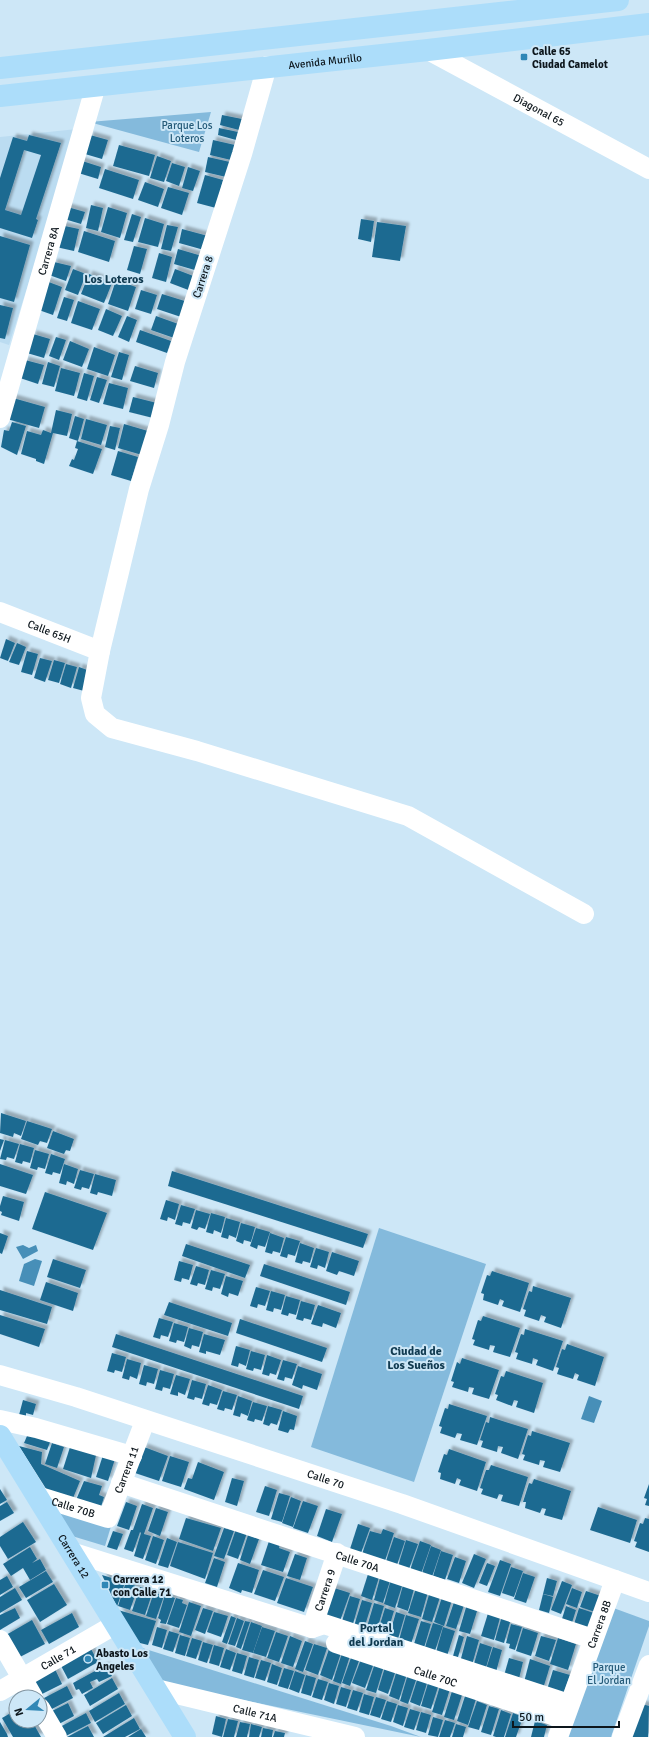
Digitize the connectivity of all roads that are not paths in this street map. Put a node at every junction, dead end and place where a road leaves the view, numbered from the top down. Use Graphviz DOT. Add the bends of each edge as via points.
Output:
graph roads {
  1 [pos="618,0"];
  2 [pos="539,5"];
  3 [pos="649,24"];
  4 [pos="428,50"];
  5 [pos="268,66"];
  6 [pos="0,68"];
  7 [pos="96,85"];
  8 [pos="0,96"];
  9 [pos="649,169"];
  10 [pos="0,418"];
  11 [pos="0,612"];
  12 [pos="100,651"];
  13 [pos="584,914"];
  14 [pos="0,1375"];
  15 [pos="145,1421"];
  16 [pos="1,1435"];
  17 [pos="132,1456"];
  18 [pos="121,1483"];
  19 [pos="38,1496"];
  20 [pos="108,1518"];
  21 [pos="71,1552"];
  22 [pos="337,1553"];
  23 [pos="615,1580"];
  24 [pos="649,1592"];
  25 [pos="116,1624"];
  26 [pos="312,1628"];
  27 [pos="594,1639"];
  28 [pos="0,1640"];
  29 [pos="649,1665"];
  30 [pos="22,1678"];
  31 [pos="29,1689"];
  32 [pos="156,1689"];
  33 [pos="0,1691"];
  34 [pos="564,1720"];
  35 [pos="48,1722"];
  36 [pos="57,1737"];
  37 [pos="185,1737"];
  38 [pos="355,1737"];
  39 [pos="622,1737"];
  1 -- 2 [label="main road"];
  2 -- 6 [label="main road"];
  3 -- 4 [label="main road, Avenida Murillo"];
  4 -- 5 [label="main road, Avenida Murillo"];
  4 -- 9 [label="street, Diagonal 65"];
  5 -- 7 [label="main road, Avenida Murillo"];
  5 -- 12 [label="street, Carrera 8" via="175,362 139,489"];
  7 -- 8 [label="main road, Avenida Murillo"];
  7 -- 10 [label="street, Carrera 8A"];
  11 -- 12 [label="street, Calle 65H"];
  12 -- 13 [label="street, Carrera 8" via="91,698 95,714 112,728 197,751 408,816"];
  14 -- 15 [label="street, Calle 70"];
  15 -- 17 [label="street, Carrera 11"];
  15 -- 23 [label="street, Calle 70" via="402,1504"];
  16 -- 17 [label="street" via="36,1428"];
  16 -- 19 [label="main road, Carrera 12"];
  17 -- 18 [label="street, Carrera 11"];
  18 -- 20 [label="street, Carrera 11"];
  18 -- 22 [label="street, Calle 70A"];
  19 -- 20 [label="street, Calle 70B"];
  19 -- 21 [label="main road, Carrera 12"];
  21 -- 25 [label="main road, Carrera 12"];
  21 -- 26 [label="street, Calle 70C"];
  22 -- 26 [label="street, Carrera 9"];
  22 -- 27 [label="street, Calle 70A"];
  23 -- 24 [label="street, Calle 70"];
  23 -- 27 [label="street, Carrera 8B"];
  25 -- 30 [label="street, Calle 71"];
  25 -- 32 [label="main road, Carrera 12"];
  26 -- 34 [label="street, Calle 70C" via="318,1637"];
  27 -- 34 [label="street, Carrera 8B"];
  28 -- 30 [label="street"];
  29 -- 39 [label="street"];
  30 -- 31 [label="street"];
  30 -- 33 [label="street, Calle 71"];
  32 -- 37 [label="main road, Carrera 12"];
  32 -- 38 [label="street, Calle 71A"];
  35 -- 36 [label="street"];
}
